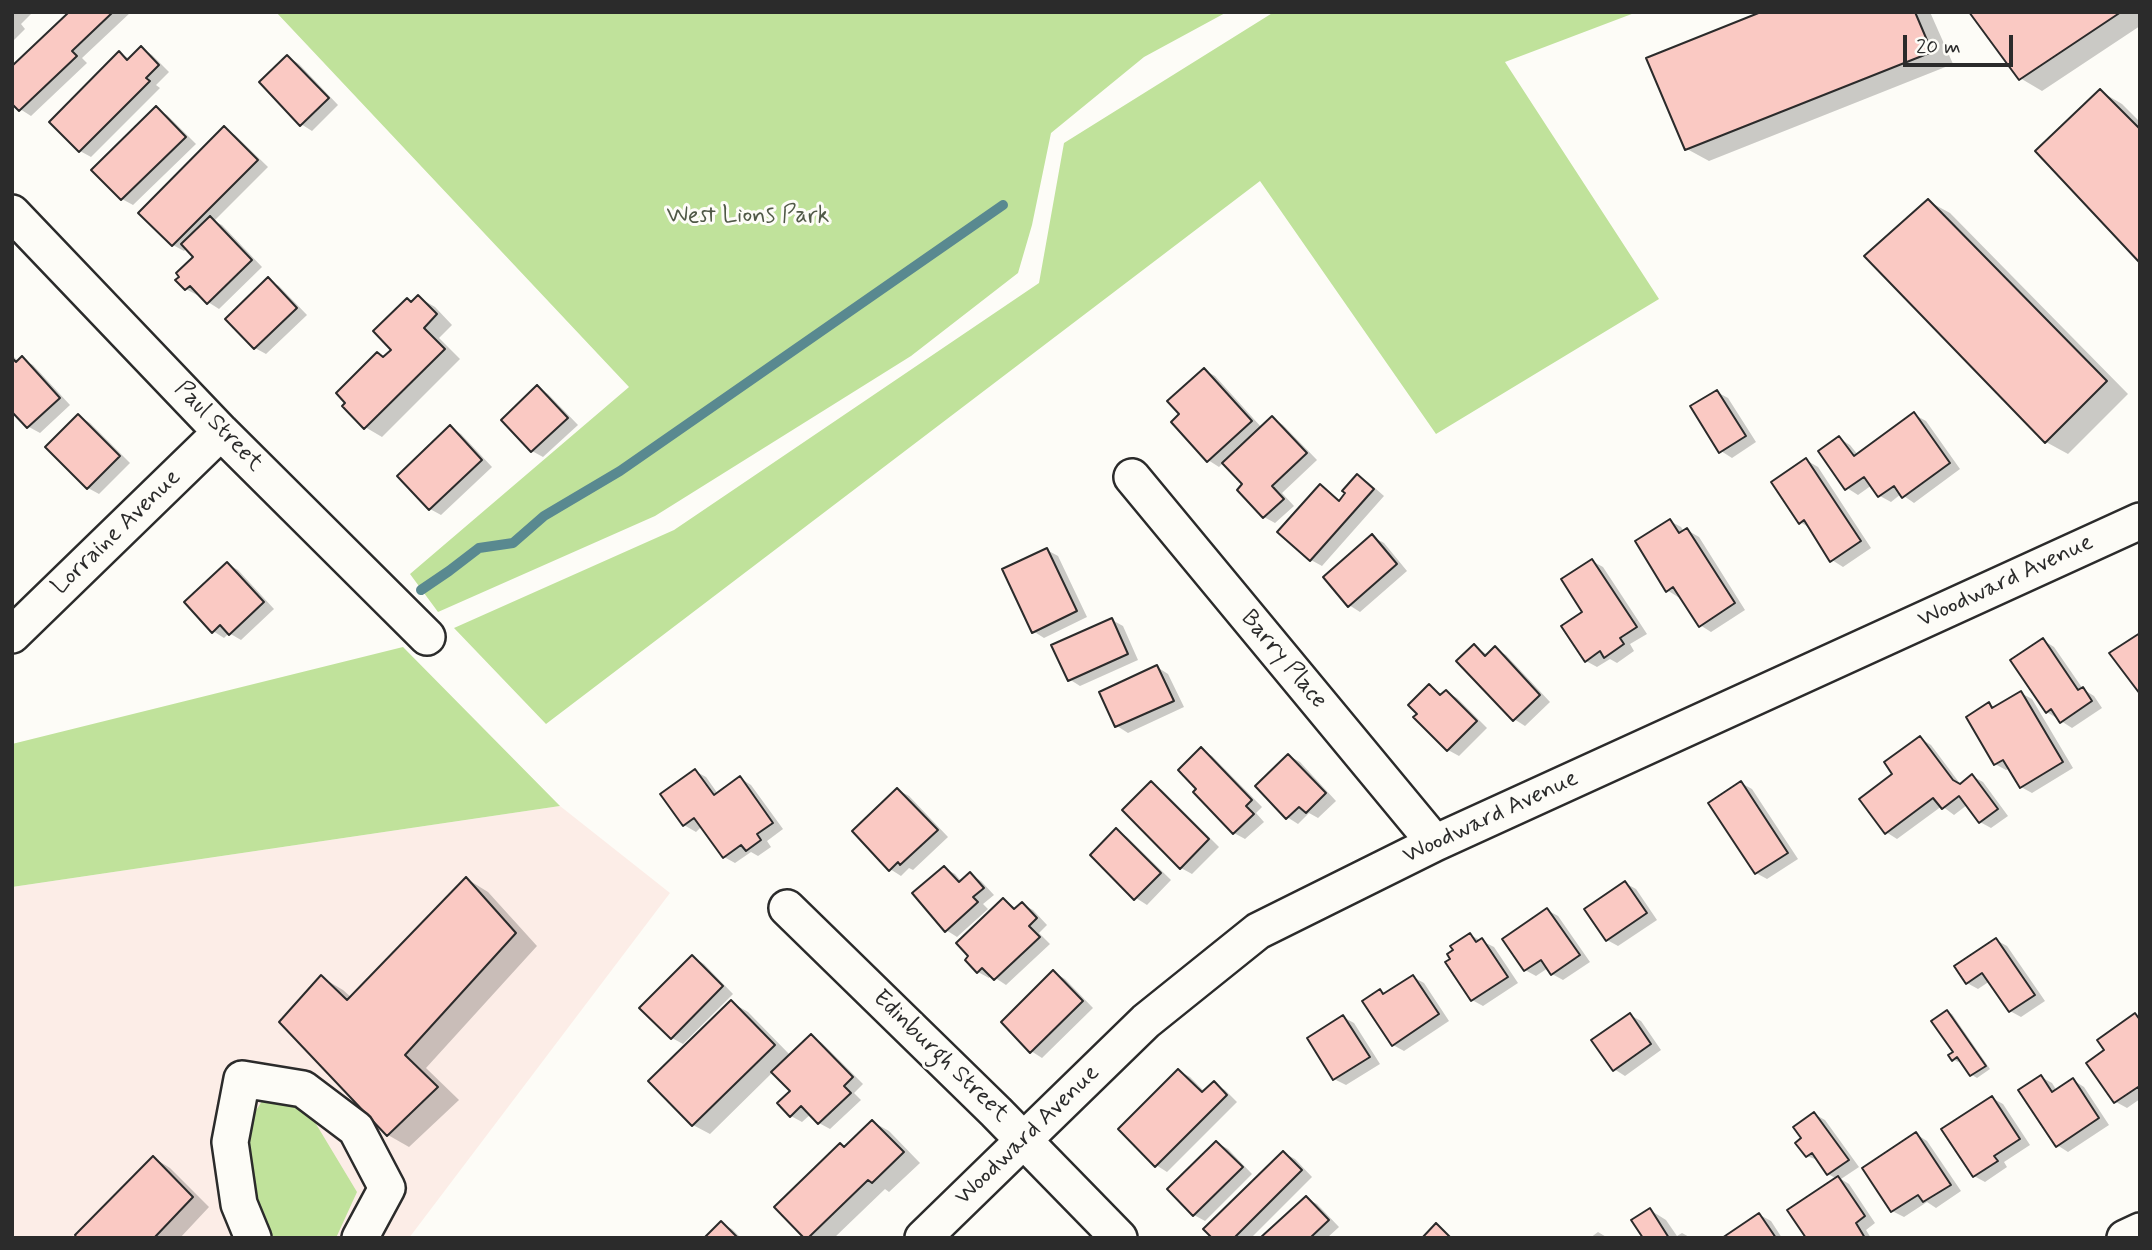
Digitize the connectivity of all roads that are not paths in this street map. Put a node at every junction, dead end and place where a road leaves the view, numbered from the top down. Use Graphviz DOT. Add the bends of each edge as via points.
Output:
graph roads {
  1 [pos="12,213"];
  2 [pos="221,432"];
  3 [pos="1132,477"];
  4 [pos="2140,521"];
  5 [pos="12,635"];
  6 [pos="427,637"];
  7 [pos="1434,843"];
  8 [pos="787,908"];
  9 [pos="1025,1140"];
  10 [pos="2140,1231"];
  11 [pos="253,1238"];
  12 [pos="360,1238"];
  13 [pos="923,1238"];
  14 [pos="1119,1238"];
  15 [pos="2125,1238"];
  1 -- 2 [label="street, Paul Street"];
  2 -- 5 [label="street, Lorraine Avenue"];
  2 -- 6 [label="street, Paul Street"];
  3 -- 7 [label="street, Barry Place"];
  4 -- 7 [label="street, Woodward Avenue"];
  7 -- 9 [label="street, Woodward Avenue" via="1258,931 1146,1021"];
  8 -- 9 [label="street, Edinburgh Street"];
  9 -- 13 [label="street, Woodward Avenue"];
  9 -- 14 [label="street, Edinburgh Street"];
  10 -- 15 [label="street"];
  11 -- 12 [label="street" via="239,1204 230,1142 242,1079 303,1089 356,1129 387,1188"];
}
